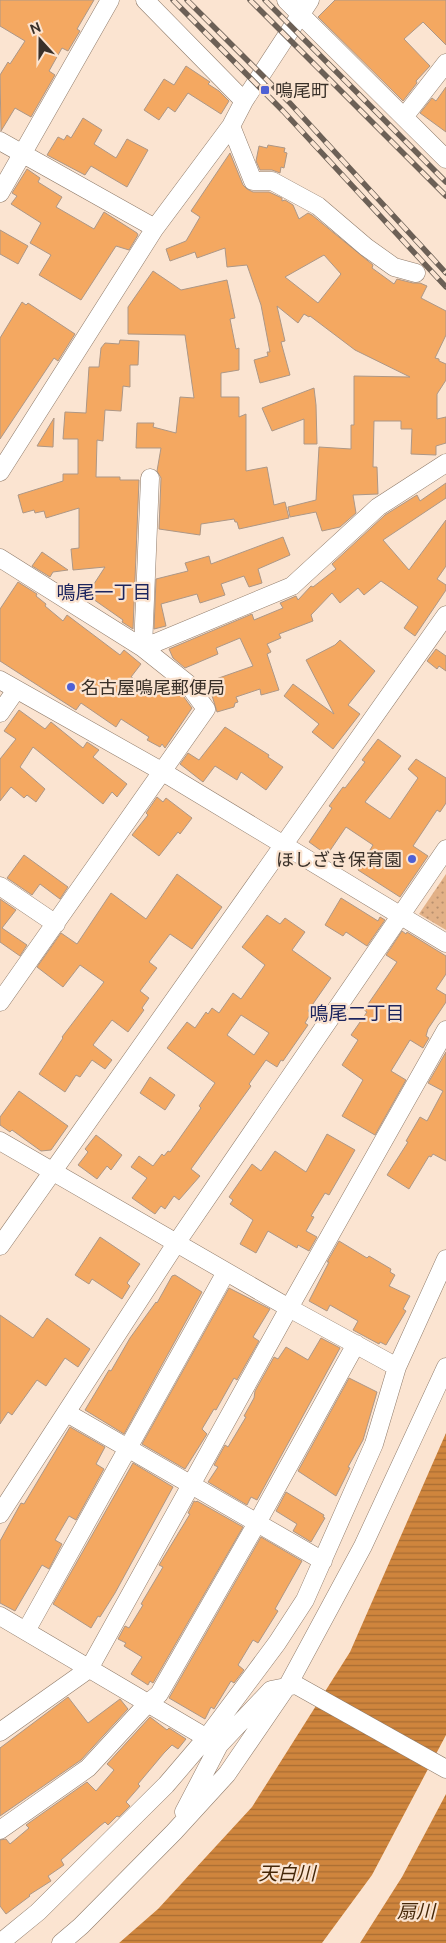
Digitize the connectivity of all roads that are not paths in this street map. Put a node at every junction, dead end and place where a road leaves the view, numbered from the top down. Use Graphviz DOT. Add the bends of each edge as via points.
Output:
graph roads {
  1 [pos="110,0"];
  2 [pos="145,0"];
  3 [pos="286,0"];
  4 [pos="305,7"];
  5 [pos="446,65"];
  6 [pos="244,101"];
  7 [pos="404,117"];
  8 [pos="231,126"];
  9 [pos="0,141"];
  10 [pos="22,153"];
  11 [pos="446,159"];
  12 [pos="0,193"];
  13 [pos="155,228"];
  14 [pos="416,274"];
  15 [pos="446,463"];
  16 [pos="0,472"];
  17 [pos="150,478"];
  18 [pos="0,558"];
  19 [pos="446,615"];
  20 [pos="143,648"];
  21 [pos="0,680"];
  22 [pos="16,690"];
  23 [pos="0,713"];
  24 [pos="163,772"];
  25 [pos="283,845"];
  26 [pos="446,849"];
  27 [pos="0,886"];
  28 [pos="400,917"];
  29 [pos="56,924"];
  30 [pos="446,943"];
  31 [pos="0,1002"];
  32 [pos="446,1030"];
  33 [pos="0,1141"];
  34 [pos="54,1171"];
  35 [pos="177,1242"];
  36 [pos="0,1246"];
  37 [pos="446,1259"];
  38 [pos="226,1272"];
  39 [pos="288,1308"];
  40 [pos="356,1344"];
  41 [pos="397,1366"];
  42 [pos="446,1366"];
  43 [pos="67,1414"];
  44 [pos="129,1449"];
  45 [pos="190,1484"];
  46 [pos="0,1514"];
  47 [pos="257,1523"];
  48 [pos="323,1561"];
  49 [pos="0,1616"];
  50 [pos="26,1631"];
  51 [pos="89,1669"];
  52 [pos="292,1685"];
  53 [pos="148,1702"];
  54 [pos="0,1732"];
  55 [pos="213,1741"];
  56 [pos="446,1769"];
  57 [pos="0,1830"];
  58 [pos="174,1832"];
  59 [pos="0,1943"];
  60 [pos="61,1943"];
  1 -- 10 [label="street"];
  2 -- 6 [label="street"];
  3 -- 4 [label="street"];
  4 -- 6 [label="street"];
  4 -- 7 [label="street"];
  5 -- 7 [label="street"];
  6 -- 8 [label="street"];
  7 -- 11 [label="street"];
  8 -- 13 [label="street"];
  8 -- 14 [label="street" via="253,181 272,181 318,206 394,267"];
  9 -- 10 [label="street"];
  10 -- 12 [label="street"];
  10 -- 13 [label="street"];
  13 -- 16 [label="street"];
  15 -- 20 [label="street" via="378,507 292,586"];
  17 -- 20 [label="street"];
  18 -- 20 [label="street"];
  19 -- 25 [label="street"];
  20 -- 24 [label="street" via="187,683 206,709"];
  21 -- 22 [label="street"];
  22 -- 23 [label="street"];
  22 -- 24 [label="street"];
  24 -- 25 [label="street"];
  24 -- 29 [label="street"];
  25 -- 28 [label="street"];
  25 -- 34 [label="street"];
  26 -- 28 [label="street"];
  27 -- 29 [label="street"];
  28 -- 30 [label="street"];
  28 -- 35 [label="street"];
  29 -- 31 [label="street"];
  32 -- 39 [label="street"];
  33 -- 34 [label="street"];
  34 -- 35 [label="street"];
  34 -- 36 [label="street"];
  35 -- 38 [label="street"];
  35 -- 43 [label="street"];
  37 -- 41 [label="street"];
  38 -- 39 [label="street"];
  38 -- 44 [label="street"];
  39 -- 40 [label="street"];
  39 -- 45 [label="street"];
  40 -- 41 [label="street"];
  40 -- 47 [label="street"];
  41 -- 48 [label="street" via="374,1444"];
  42 -- 52 [label="street" via="363,1546"];
  43 -- 44 [label="street"];
  43 -- 46 [label="street"];
  44 -- 45 [label="street"];
  44 -- 50 [label="street"];
  45 -- 47 [label="street"];
  45 -- 51 [label="street"];
  47 -- 48 [label="street"];
  47 -- 53 [label="street" via="159,1694"];
  48 -- 55 [label="street" via="305,1600"];
  49 -- 50 [label="street"];
  50 -- 51 [label="street"];
  51 -- 53 [label="street"];
  51 -- 54 [label="street"];
  52 -- 55 [label="street" via="271,1690"];
  52 -- 56 [label="street"];
  52 -- 58 [label="street" via="227,1774"];
  53 -- 55 [label="street"];
  53 -- 57 [label="street" via="88,1768"];
  55 -- 58 [label="street"];
  55 -- 59 [label="street" via="38,1912"];
  58 -- 60 [label="street"];
}
